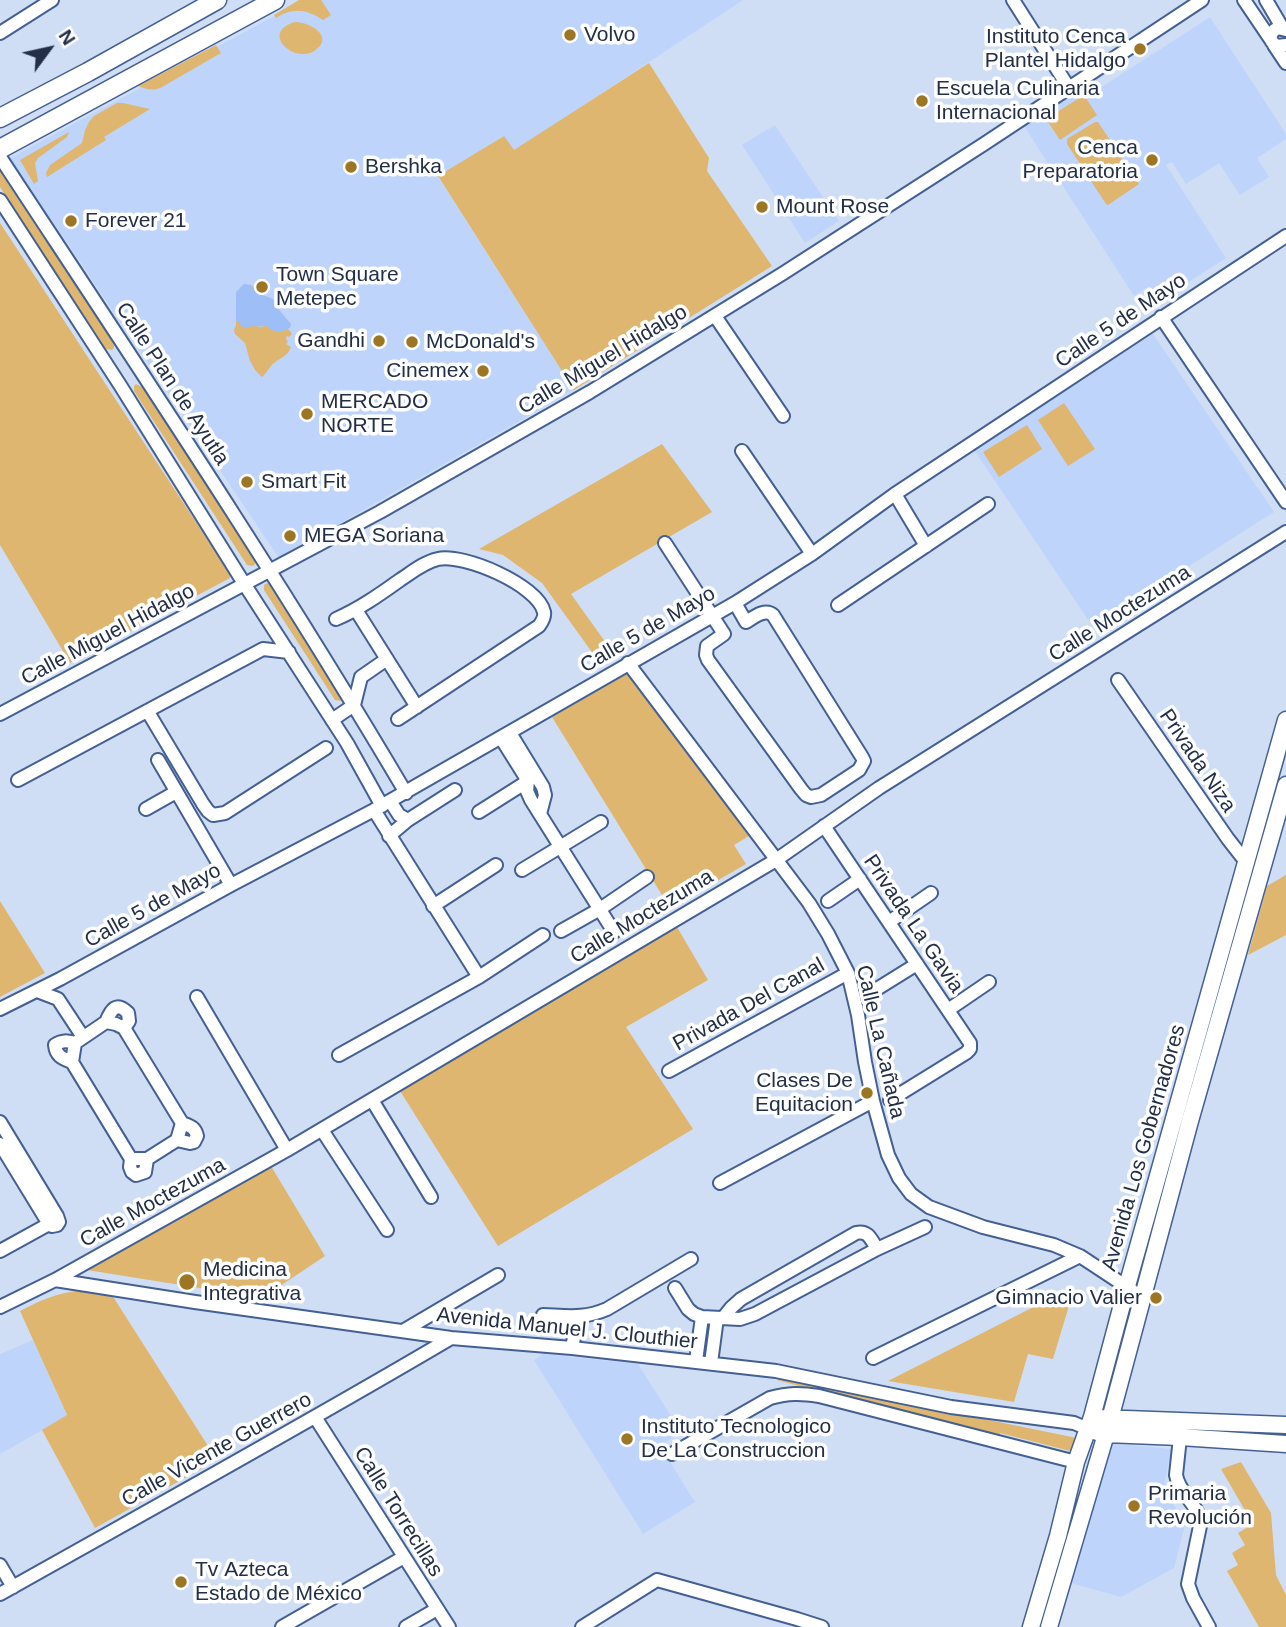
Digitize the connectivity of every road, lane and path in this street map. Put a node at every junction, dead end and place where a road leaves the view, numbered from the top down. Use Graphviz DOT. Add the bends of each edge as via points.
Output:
graph roads {
  1 [pos="52,0"];
  2 [pos="217,0"];
  3 [pos="275,0"];
  4 [pos="1013,0"];
  5 [pos="1202,0"];
  6 [pos="1244,0"];
  7 [pos="1266,0"];
  8 [pos="1285,29"];
  9 [pos="0,33"];
  10 [pos="1277,43"];
  11 [pos="1286,63"];
  12 [pos="1069,88"];
  13 [pos="0,118"];
  14 [pos="0,149"];
  15 [pos="0,157"];
  16 [pos="0,200"];
  17 [pos="1286,236"];
  18 [pos="715,316"];
  19 [pos="1161,317"];
  20 [pos="128,351"];
  21 [pos="106,365"];
  22 [pos="141,371"];
  23 [pos="120,385"];
  24 [pos="783,416"];
  25 [pos="742,451"];
  26 [pos="895,495"];
  27 [pos="1286,502"];
  28 [pos="988,504"];
  29 [pos="1286,532"];
  30 [pos="665,543"];
  31 [pos="926,546"];
  32 [pos="812,554"];
  33 [pos="269,571"];
  34 [pos="245,585"];
  35 [pos="735,603"];
  36 [pos="838,605"];
  37 [pos="356,611"];
  38 [pos="713,616"];
  39 [pos="336,619"];
  40 [pos="269,622"];
  41 [pos="263,649"];
  42 [pos="289,652"];
  43 [pos="387,659"];
  44 [pos="628,663"];
  45 [pos="332,672"];
  46 [pos="361,677"];
  47 [pos="1118,680"];
  48 [pos="354,705"];
  49 [pos="417,708"];
  50 [pos="148,712"];
  51 [pos="0,713"];
  52 [pos="398,719"];
  53 [pos="332,720"];
  54 [pos="1286,720"];
  55 [pos="368,728"];
  56 [pos="505,736"];
  57 [pos="347,743"];
  58 [pos="326,748"];
  59 [pos="158,760"];
  60 [pos="18,780"];
  61 [pos="528,781"];
  62 [pos="1286,786"];
  63 [pos="455,790"];
  64 [pos="176,792"];
  65 [pos="406,793"];
  66 [pos="382,806"];
  67 [pos="146,809"];
  68 [pos="479,812"];
  69 [pos="540,814"];
  70 [pos="408,820"];
  71 [pos="601,822"];
  72 [pos="824,826"];
  73 [pos="389,836"];
  74 [pos="560,847"];
  75 [pos="776,860"];
  76 [pos="1246,862"];
  77 [pos="496,865"];
  78 [pos="522,870"];
  79 [pos="647,877"];
  80 [pos="860,879"];
  81 [pos="231,885"];
  82 [pos="931,893"];
  83 [pos="828,901"];
  84 [pos="1234,904"];
  85 [pos="433,906"];
  86 [pos="1252,907"];
  87 [pos="600,909"];
  88 [pos="889,922"];
  89 [pos="561,931"];
  90 [pos="614,932"];
  91 [pos="543,935"];
  92 [pos="917,964"];
  93 [pos="848,973"];
  94 [pos="479,977"];
  95 [pos="60,979"];
  96 [pos="989,982"];
  97 [pos="37,991"];
  98 [pos="872,992"];
  99 [pos="197,998"];
  100 [pos="58,999"];
  101 [pos="0,1009"];
  102 [pos="948,1010"];
  103 [pos="79,1040"];
  104 [pos="340,1055"];
  105 [pos="72,1062"];
  106 [pos="669,1071"];
  107 [pos="372,1100"];
  108 [pos="890,1100"];
  109 [pos="873,1101"];
  110 [pos="0,1122"];
  111 [pos="322,1130"];
  112 [pos="4,1148"];
  113 [pos="287,1150"];
  114 [pos="720,1183"];
  115 [pos="432,1197"];
  116 [pos="925,1227"];
  117 [pos="387,1230"];
  118 [pos="877,1249"];
  119 [pos="0,1251"];
  120 [pos="1080,1256"];
  121 [pos="691,1259"];
  122 [pos="498,1275"];
  123 [pos="55,1280"];
  124 [pos="1127,1286"];
  125 [pos="675,1289"];
  126 [pos="1142,1297"];
  127 [pos="0,1307"];
  128 [pos="543,1315"];
  129 [pos="578,1317"];
  130 [pos="702,1317"];
  131 [pos="720,1318"];
  132 [pos="403,1331"];
  133 [pos="452,1338"];
  134 [pos="572,1348"];
  135 [pos="873,1358"];
  136 [pos="696,1361"];
  137 [pos="711,1363"];
  138 [pos="315,1417"];
  139 [pos="1085,1423"];
  140 [pos="1286,1425"];
  141 [pos="1108,1426"];
  142 [pos="1181,1429"];
  143 [pos="1286,1444"];
  144 [pos="673,1454"];
  145 [pos="1076,1462"];
  146 [pos="404,1557"];
  147 [pos="0,1565"];
  148 [pos="13,1587"];
  149 [pos="0,1594"];
  150 [pos="438,1609"];
  151 [pos="282,1627"];
  152 [pos="406,1627"];
  153 [pos="449,1627"];
  154 [pos="582,1627"];
  155 [pos="822,1627"];
  156 [pos="1031,1627"];
  157 [pos="1049,1627"];
  158 [pos="1209,1627"];
  1 -- 9 [label="street"];
  2 -- 13 [label="main road"];
  3 -- 14 [label="main road"];
  4 -- 12 [label="street"];
  5 -- 12 [label="street, Calle Miguel Hidalgo"];
  6 -- 10 [label="street"];
  7 -- 8 [label="street"];
  8 -- 10 [label="street" via="1273,31"];
  10 -- 11 [label="street"];
  12 -- 18 [label="street, Calle Miguel Hidalgo"];
  15 -- 20 [label="street, Calle Plan de Ayutla"];
  16 -- 21 [label="street, Calle Plan de Ayutla"];
  17 -- 19 [label="street, Calle 5 de Mayo"];
  18 -- 24 [label="street"];
  18 -- 33 [label="street, Calle Miguel Hidalgo" via="590,393"];
  19 -- 26 [label="street, Calle 5 de Mayo"];
  19 -- 27 [label="street"];
  20 -- 21 [label="street, Calle Plan de Ayutla"];
  20 -- 22 [label="street, Calle Plan de Ayutla"];
  21 -- 23 [label="street, Calle Plan de Ayutla"];
  22 -- 23 [label="street, Calle Plan de Ayutla"];
  22 -- 33 [label="street, Calle Plan de Ayutla"];
  23 -- 34 [label="street, Calle Plan de Ayutla"];
  25 -- 32 [label="street"];
  26 -- 31 [label="street"];
  26 -- 32 [label="street, Calle 5 de Mayo"];
  28 -- 31 [label="street"];
  29 -- 72 [label="street, Calle Moctezuma"];
  30 -- 38 [label="street"];
  31 -- 36 [label="street"];
  32 -- 35 [label="street, Calle 5 de Mayo"];
  33 -- 34 [label="street, Calle Miguel Hidalgo"];
  33 -- 45 [label="street, Calle Plan de Ayutla"];
  34 -- 40 [label="street, Calle Plan de Ayutla"];
  34 -- 51 [label="street, Calle Miguel Hidalgo"];
  35 -- 38 [label="street, Calle 5 de Mayo"];
  35 -- 38 [label="street" via="746,622 765,612 773,615 864,761 859,770 821,795 806,795 708,660 707,646 724,634"];
  37 -- 39 [label="street"];
  37 -- 43 [label="street"];
  37 -- 49 [label="street" via="420,567 452,558 492,569 525,589 541,606 544,620 539,626"];
  38 -- 44 [label="street, Calle 5 de Mayo"];
  40 -- 41 [label="street"];
  40 -- 42 [label="street, Calle Plan de Ayutla"];
  41 -- 42 [label="street"];
  41 -- 50 [label="street"];
  42 -- 53 [label="street, Calle Plan de Ayutla"];
  43 -- 46 [label="street"];
  43 -- 49 [label="street"];
  44 -- 56 [label="street, Calle 5 de Mayo"];
  44 -- 75 [label="street, Calle La Cañada"];
  45 -- 46 [label="street"];
  45 -- 48 [label="street, Calle Plan de Ayutla"];
  46 -- 48 [label="street"];
  47 -- 76 [label="street, Privada Niza"];
  48 -- 53 [label="street"];
  48 -- 55 [label="street, Calle Plan de Ayutla"];
  49 -- 52 [label="street"];
  50 -- 58 [label="street" via="213,815 225,813"];
  50 -- 60 [label="street"];
  53 -- 57 [label="street, Calle Plan de Ayutla"];
  54 -- 76 [label="street, Avenida Los Gobernadores"];
  55 -- 57 [label="street"];
  55 -- 65 [label="street, Calle Plan de Ayutla"];
  56 -- 61 [label="street"];
  56 -- 65 [label="street, Calle 5 de Mayo"];
  56 -- 69 [label="street" via="543,787"];
  57 -- 66 [label="street, Calle Plan de Ayutla"];
  59 -- 64 [label="street"];
  61 -- 68 [label="street"];
  61 -- 69 [label="street" via="527,791"];
  62 -- 86 [label="street, Avenida Los Gobernadores"];
  63 -- 70 [label="street"];
  64 -- 67 [label="street"];
  64 -- 81 [label="street"];
  65 -- 66 [label="street, Calle 5 de Mayo"];
  66 -- 70 [label="street"];
  66 -- 73 [label="street"];
  66 -- 81 [label="street, Calle 5 de Mayo"];
  69 -- 74 [label="street"];
  70 -- 73 [label="street"];
  71 -- 74 [label="street"];
  72 -- 75 [label="street, Calle Moctezuma"];
  72 -- 80 [label="street, Privada La Gavia"];
  73 -- 85 [label="street"];
  74 -- 78 [label="street"];
  74 -- 87 [label="street"];
  75 -- 93 [label="street, Calle La Cañada" via="809,902"];
  75 -- 107 [label="street, Calle Moctezuma"];
  76 -- 84 [label="street, Avenida Los Gobernadores"];
  77 -- 85 [label="street"];
  79 -- 87 [label="street"];
  80 -- 83 [label="street"];
  80 -- 88 [label="street, Privada La Gavia"];
  81 -- 95 [label="street, Calle 5 de Mayo"];
  82 -- 88 [label="street"];
  84 -- 86 [label="street"];
  84 -- 124 [label="street, Avenida Los Gobernadores"];
  85 -- 94 [label="street"];
  86 -- 126 [label="street, Avenida Los Gobernadores"];
  87 -- 89 [label="street"];
  87 -- 90 [label="street"];
  88 -- 92 [label="street, Privada La Gavia"];
  91 -- 94 [label="street"];
  92 -- 98 [label="street"];
  92 -- 102 [label="street, Privada La Gavia"];
  93 -- 106 [label="street, Privada Del Canal"];
  93 -- 109 [label="street, Calle La Cañada"];
  94 -- 104 [label="street"];
  95 -- 97 [label="street, Calle 5 de Mayo"];
  95 -- 100 [label="street"];
  96 -- 102 [label="street"];
  97 -- 100 [label="street"];
  97 -- 101 [label="street, Calle 5 de Mayo"];
  99 -- 113 [label="street"];
  100 -- 103 [label="street"];
  102 -- 108 [label="street, Privada La Gavia" via="971,1043 970,1049"];
  103 -- 105 [label="street"];
  103 -- 105 [label="street" via="55,1045 60,1057"];
  103 -- 105 [label="street" via="106,1022 124,1028 182,1123 177,1140 147,1159 131,1159"];
  107 -- 111 [label="street, Calle Moctezuma"];
  107 -- 115 [label="street"];
  109 -- 114 [label="street"];
  109 -- 120 [label="street, Calle La Cañada" via="888,1155 911,1194 929,1207 983,1227"];
  110 -- 112 [label="street"];
  111 -- 113 [label="street, Calle Moctezuma"];
  111 -- 117 [label="street"];
  112 -- 119 [label="street" via="49,1224"];
  113 -- 123 [label="street, Calle Moctezuma"];
  116 -- 118 [label="street"];
  118 -- 131 [label="street" via="755,1314"];
  118 -- 131 [label="street" via="867,1234 856,1233 741,1299"];
  120 -- 124 [label="street, Calle La Cañada"];
  120 -- 135 [label="street"];
  121 -- 129 [label="street" via="607,1309"];
  122 -- 132 [label="street"];
  123 -- 127 [label="street, Calle Moctezuma"];
  123 -- 132 [label="street, Avenida Manuel J. Clouthier"];
  124 -- 126 [label="street, Calle La Cañada"];
  124 -- 139 [label="street, Avenida Los Gobernadores"];
  125 -- 130 [label="street" via="688,1310"];
  126 -- 141 [label="street, Avenida Los Gobernadores"];
  128 -- 129 [label="street"];
  129 -- 134 [label="street"];
  130 -- 131 [label="street"];
  130 -- 136 [label="street"];
  131 -- 137 [label="street"];
  132 -- 133 [label="street, Avenida Manuel J. Clouthier"];
  133 -- 134 [label="street, Avenida Manuel J. Clouthier"];
  133 -- 138 [label="street, Calle Vicente Guerrero"];
  134 -- 136 [label="street, Avenida Manuel J. Clouthier"];
  136 -- 137 [label="street, Avenida Manuel J. Clouthier"];
  137 -- 139 [label="street, Avenida Manuel J. Clouthier" via="776,1371 951,1407"];
  138 -- 146 [label="street, Calle Torrecillas"];
  138 -- 148 [label="street, Calle Vicente Guerrero"];
  139 -- 141 [label="street"];
  139 -- 145 [label="street, Avenida Los Gobernadores"];
  140 -- 142 [label="street"];
  141 -- 142 [label="street"];
  141 -- 157 [label="street, Avenida Los Gobernadores"];
  142 -- 143 [label="street"];
  142 -- 158 [label="street" via="1177,1483 1200,1517 1188,1584"];
  144 -- 145 [label="street" via="770,1398 802,1393"];
  145 -- 156 [label="street, Avenida Los Gobernadores"];
  146 -- 150 [label="street, Calle Torrecillas"];
  146 -- 151 [label="street"];
  147 -- 148 [label="street"];
  148 -- 149 [label="street, Calle Vicente Guerrero"];
  150 -- 152 [label="street"];
  150 -- 153 [label="street, Calle Torrecillas"];
  154 -- 155 [label="street" via="657,1580"];
}
